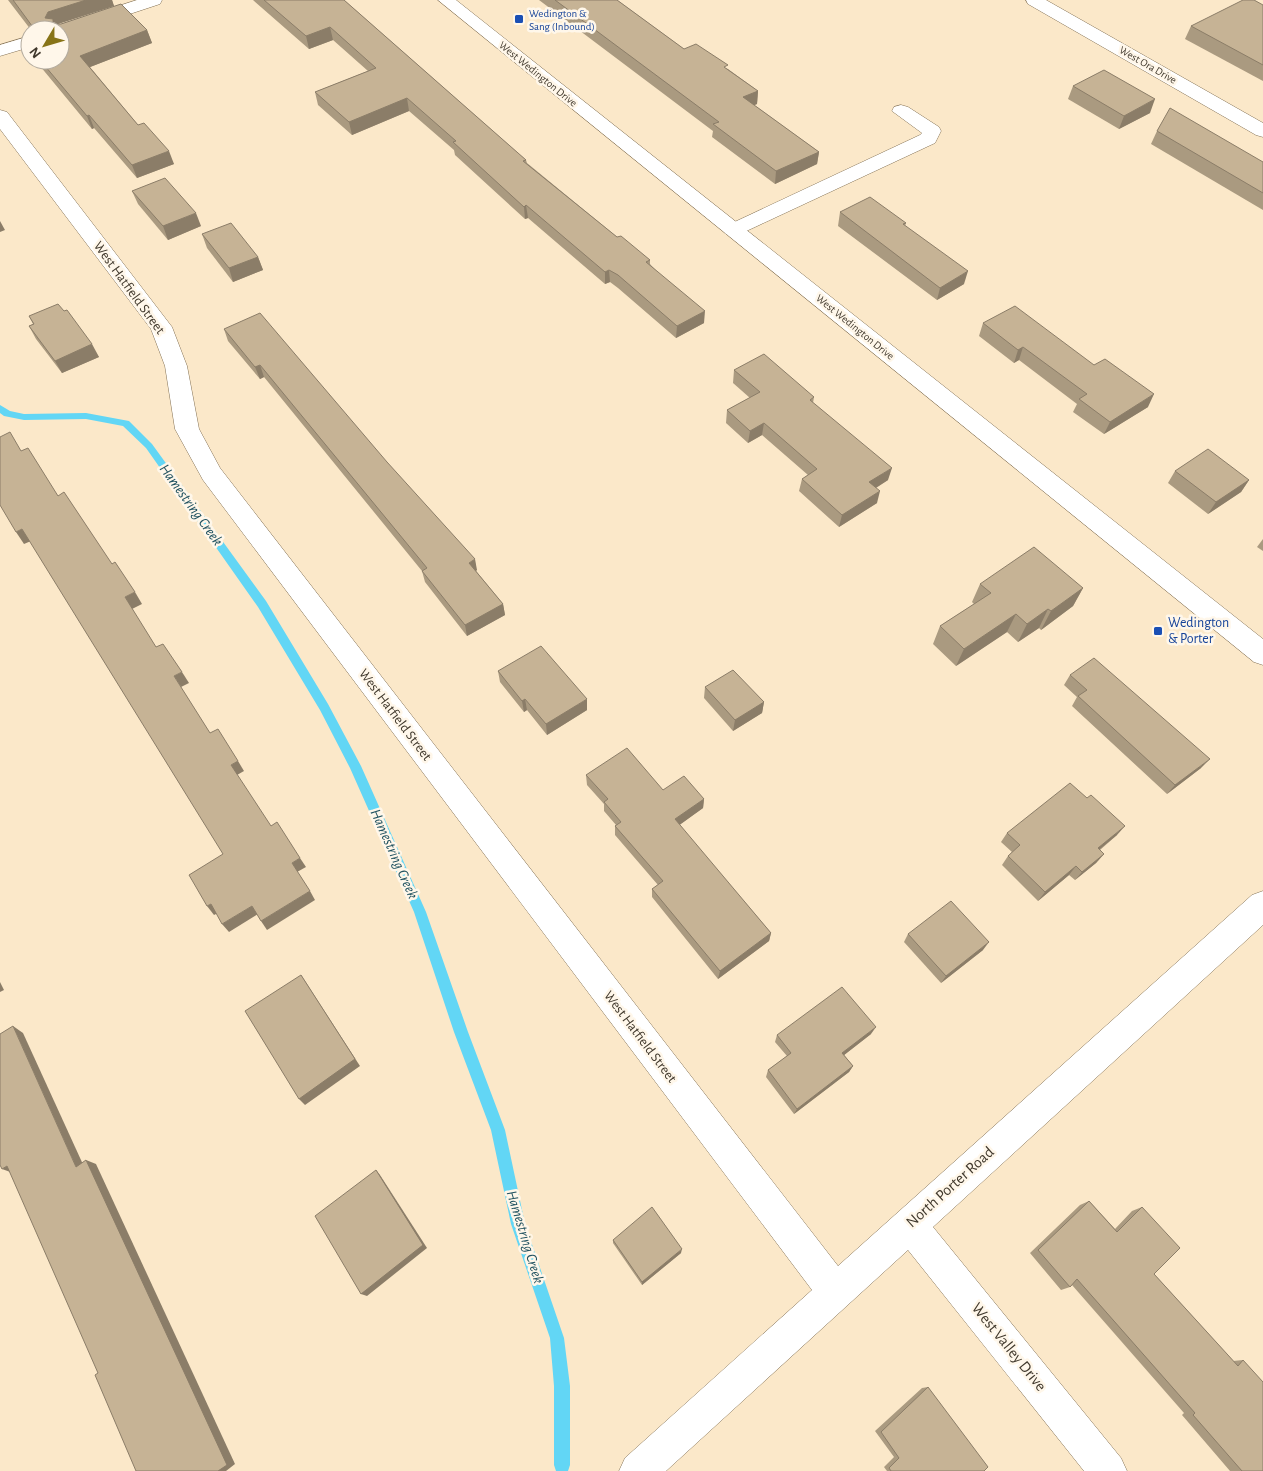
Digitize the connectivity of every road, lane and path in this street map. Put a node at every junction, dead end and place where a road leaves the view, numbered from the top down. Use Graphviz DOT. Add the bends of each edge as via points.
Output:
graph roads {
  1 [pos="154,0"];
  2 [pos="446,0"];
  3 [pos="1034,0"];
  4 [pos="70,28"];
  5 [pos="20,44"];
  6 [pos="0,51"];
  7 [pos="901,111"];
  8 [pos="0,116"];
  9 [pos="1263,131"];
  10 [pos="733,230"];
  11 [pos="1263,654"];
  12 [pos="1263,905"];
  13 [pos="909,1224"];
  14 [pos="835,1291"];
  15 [pos="638,1471"];
  16 [pos="1108,1471"];
  1 -- 4 [label="street"];
  2 -- 10 [label="street, West Wedington Drive"];
  3 -- 9 [label="street, West Ora Drive"];
  5 -- 6 [label="street"];
  7 -- 10 [label="street" via="932,131 928,139"];
  8 -- 14 [label="street, West Hatfield Street" via="161,328 176,366 187,430 210,474"];
  10 -- 11 [label="street, West Wedington Drive"];
  12 -- 13 [label="street, North Porter Road"];
  13 -- 14 [label="street, North Porter Road"];
  13 -- 16 [label="street, West Valley Drive"];
  14 -- 15 [label="street, North Porter Road"];
}
